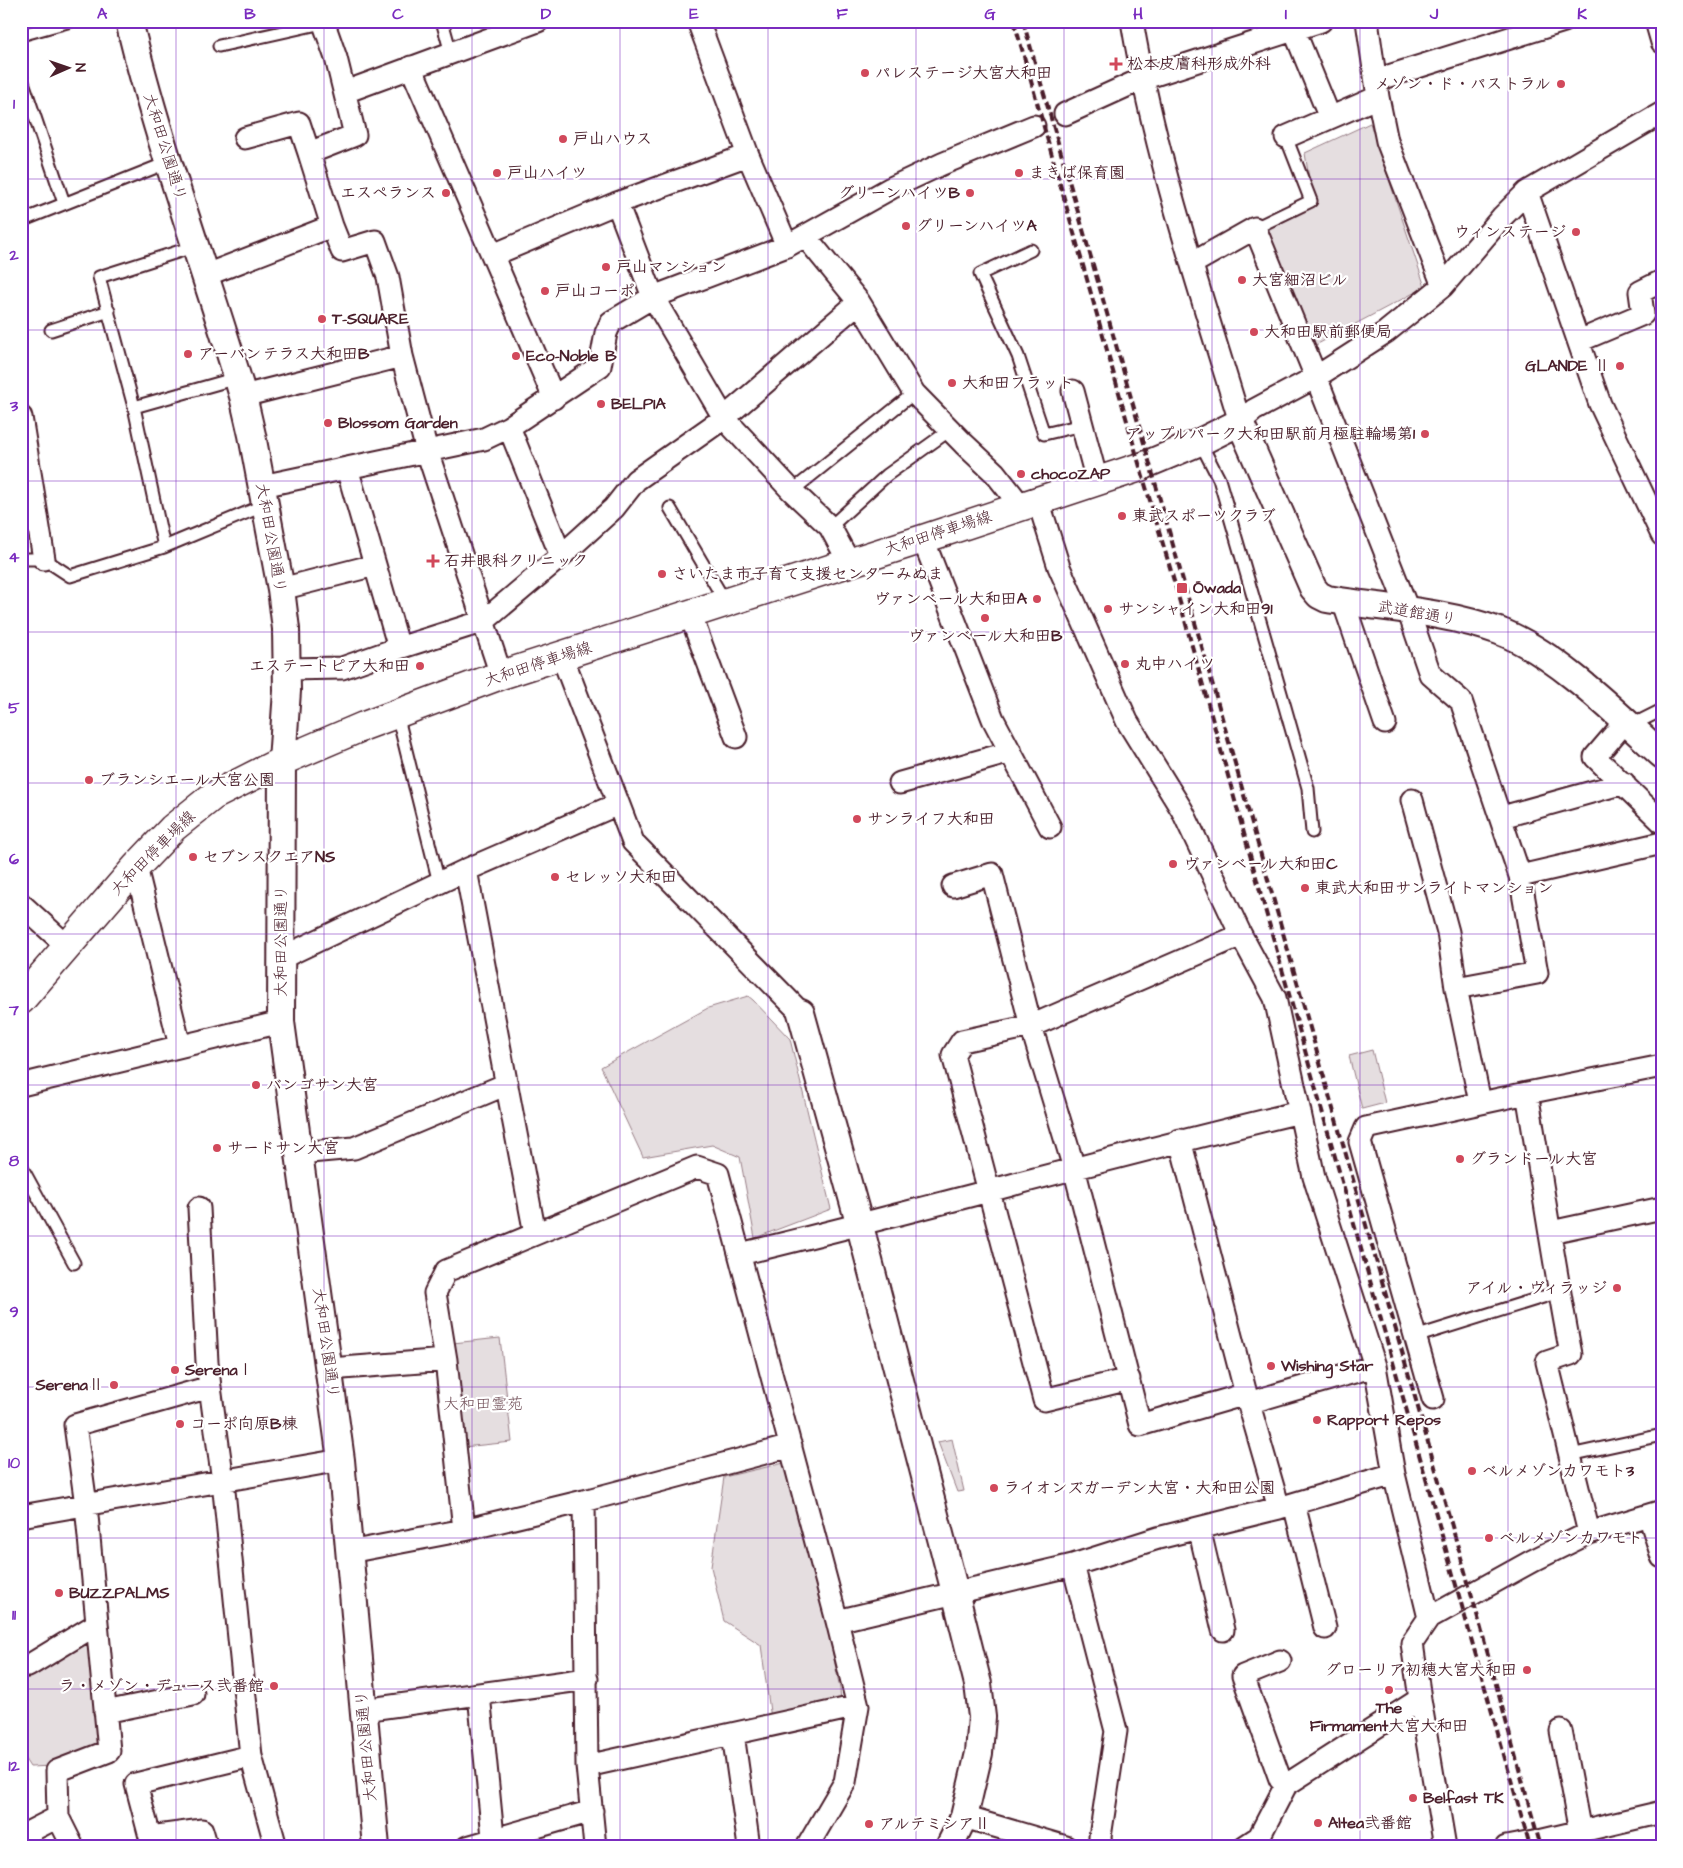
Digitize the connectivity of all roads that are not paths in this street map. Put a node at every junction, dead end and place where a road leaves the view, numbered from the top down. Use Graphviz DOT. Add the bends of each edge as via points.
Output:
graph roads {
  1 [pos="71,21"];
  2 [pos="129,21"];
  3 [pos="442,21"];
  4 [pos="538,21"];
  5 [pos="698,21"];
  6 [pos="1132,21"];
  7 [pos="1321,21"];
  8 [pos="1367,21"];
  9 [pos="1564,21"];
  10 [pos="1656,21"];
  11 [pos="325,22"];
  12 [pos="1294,30"];
  13 [pos="21,35"];
  14 [pos="1662,42"];
  15 [pos="219,46"];
  16 [pos="451,53"];
  17 [pos="411,67"];
  18 [pos="21,76"];
  19 [pos="1142,79"];
  20 [pos="1377,88"];
  21 [pos="344,92"];
  22 [pos="1662,113"];
  23 [pos="1065,114"];
  24 [pos="1330,118"];
  25 [pos="1034,126"];
  26 [pos="1286,136"];
  27 [pos="245,138"];
  28 [pos="309,153"];
  29 [pos="748,155"];
  30 [pos="169,162"];
  31 [pos="1527,192"];
  32 [pos="616,203"];
  33 [pos="64,204"];
  34 [pos="21,220"];
  35 [pos="332,226"];
  36 [pos="1255,228"];
  37 [pos="805,236"];
  38 [pos="196,246"];
  39 [pos="787,246"];
  40 [pos="1031,250"];
  41 [pos="493,255"];
  42 [pos="1192,263"];
  43 [pos="206,275"];
  44 [pos="1662,281"];
  45 [pos="1443,286"];
  46 [pos="652,297"];
  47 [pos="859,302"];
  48 [pos="109,311"];
  49 [pos="51,330"];
  50 [pos="1579,341"];
  51 [pos="402,356"];
  52 [pos="1316,377"];
  53 [pos="240,387"];
  54 [pos="1073,391"];
  55 [pos="914,393"];
  56 [pos="554,398"];
  57 [pos="134,407"];
  58 [pos="21,417"];
  59 [pos="724,418"];
  60 [pos="1240,422"];
  61 [pos="1082,425"];
  62 [pos="509,427"];
  63 [pos="950,430"];
  64 [pos="1200,442"];
  65 [pos="427,451"];
  66 [pos="1140,467"];
  67 [pos="347,468"];
  68 [pos="1097,481"];
  69 [pos="792,492"];
  70 [pos="263,496"];
  71 [pos="1029,503"];
  72 [pos="670,508"];
  73 [pos="830,527"];
  74 [pos="1662,535"];
  75 [pos="923,539"];
  76 [pos="164,547"];
  77 [pos="561,556"];
  78 [pos="21,559"];
  79 [pos="44,559"];
  80 [pos="849,562"];
  81 [pos="375,565"];
  82 [pos="281,589"];
  83 [pos="1344,601"];
  84 [pos="726,603"];
  85 [pos="1408,610"];
  86 [pos="690,614"];
  87 [pos="484,621"];
  88 [pos="399,648"];
  89 [pos="562,656"];
  90 [pos="287,670"];
  91 [pos="501,675"];
  92 [pos="1662,710"];
  93 [pos="397,714"];
  94 [pos="1385,723"];
  95 [pos="1628,724"];
  96 [pos="736,737"];
  97 [pos="1011,752"];
  98 [pos="1662,755"];
  99 [pos="282,761"];
  100 [pos="900,783"];
  101 [pos="1624,783"];
  102 [pos="1412,800"];
  103 [pos="618,804"];
  104 [pos="1502,818"];
  105 [pos="1662,822"];
  106 [pos="1050,828"];
  107 [pos="1312,832"];
  108 [pos="1662,844"];
  109 [pos="136,867"];
  110 [pos="466,870"];
  111 [pos="1520,876"];
  112 [pos="439,883"];
  113 [pos="953,886"];
  114 [pos="21,904"];
  115 [pos="1241,935"];
  116 [pos="67,946"];
  117 [pos="281,958"];
  118 [pos="1456,988"];
  119 [pos="21,1000"];
  120 [pos="801,1013"];
  121 [pos="280,1022"];
  122 [pos="1031,1026"];
  123 [pos="180,1046"];
  124 [pos="1662,1066"];
  125 [pos="21,1084"];
  126 [pos="507,1084"];
  127 [pos="1526,1092"];
  128 [pos="1480,1102"];
  129 [pos="1300,1112"];
  130 [pos="1180,1140"];
  131 [pos="299,1153"];
  132 [pos="21,1166"];
  133 [pos="1074,1168"];
  134 [pos="989,1192"];
  135 [pos="199,1208"];
  136 [pos="1662,1208"];
  137 [pos="860,1226"];
  138 [pos="1551,1232"];
  139 [pos="534,1234"];
  140 [pos="740,1254"];
  141 [pos="74,1263"];
  142 [pos="1559,1292"];
  143 [pos="1415,1338"];
  144 [pos="446,1360"];
  145 [pos="1375,1366"];
  146 [pos="330,1369"];
  147 [pos="1129,1379"];
  148 [pos="210,1387"];
  149 [pos="1247,1399"];
  150 [pos="1433,1399"];
  151 [pos="1662,1435"];
  152 [pos="791,1446"];
  153 [pos="1570,1455"];
  154 [pos="341,1460"];
  155 [pos="1394,1474"];
  156 [pos="223,1481"];
  157 [pos="584,1501"];
  158 [pos="86,1506"];
  159 [pos="1286,1506"];
  160 [pos="1655,1513"];
  161 [pos="21,1516"];
  162 [pos="1199,1528"];
  163 [pos="464,1530"];
  164 [pos="1589,1533"];
  165 [pos="349,1552"];
  166 [pos="1662,1557"];
  167 [pos="1073,1565"];
  168 [pos="955,1592"];
  169 [pos="1429,1618"];
  170 [pos="837,1621"];
  171 [pos="97,1624"];
  172 [pos="1325,1628"];
  173 [pos="1223,1630"];
  174 [pos="1280,1661"];
  175 [pos="24,1664"];
  176 [pos="587,1679"];
  177 [pos="194,1694"];
  178 [pos="478,1694"];
  179 [pos="1420,1700"];
  180 [pos="858,1706"];
  181 [pos="363,1710"];
  182 [pos="105,1712"];
  183 [pos="1561,1731"];
  184 [pos="733,1734"];
  185 [pos="251,1756"];
  186 [pos="587,1766"];
  187 [pos="1286,1785"];
  188 [pos="592,1812"];
  189 [pos="1662,1812"];
  190 [pos="58,1817"];
  191 [pos="964,1817"];
  192 [pos="1580,1832"];
  193 [pos="21,1836"];
  194 [pos="494,1843"];
  195 [pos="73,1847"];
  196 [pos="207,1847"];
  197 [pos="276,1847"];
  198 [pos="376,1847"];
  199 [pos="467,1847"];
  200 [pos="595,1847"];
  201 [pos="749,1847"];
  202 [pos="808,1847"];
  203 [pos="949,1847"];
  204 [pos="1066,1847"];
  205 [pos="1101,1847"];
  206 [pos="1244,1847"];
  207 [pos="1445,1847"];
  208 [pos="1506,1847"];
  1 -- 13 [label="lane"];
  2 -- 30 [label="street, 大和田公園通り"];
  3 -- 16 [label="lane"];
  4 -- 16 [label="street"];
  5 -- 29 [label="street"];
  6 -- 19 [label="street"];
  7 -- 12 [label="street"];
  8 -- 20 [label="street"];
  9 -- 20 [label="street"];
  10 -- 14 [label="street"];
  11 -- 15 [label="lane"];
  11 -- 21 [label="street"];
  12 -- 19 [label="street"];
  12 -- 24 [label="street"];
  16 -- 17 [label="street"];
  17 -- 21 [label="street"];
  17 -- 41 [label="street"];
  18 -- 33 [label="lane"];
  19 -- 23 [label="street"];
  19 -- 42 [label="street"];
  20 -- 24 [label="street"];
  20 -- 45 [label="street" via="1387,140"];
  21 -- 28 [label="street" via="355,135"];
  22 -- 31 [label="street"];
  24 -- 26 [label="street"];
  25 -- 37 [label="street" via="891,188"];
  26 -- 36 [label="lane" via="1311,201"];
  27 -- 28 [label="street" via="299,123"];
  28 -- 35 [label="street"];
  29 -- 32 [label="street"];
  29 -- 39 [label="street"];
  30 -- 33 [label="lane"];
  30 -- 38 [label="street, 大和田公園通り"];
  31 -- 45 [label="street"];
  31 -- 50 [label="street"];
  32 -- 41 [label="street"];
  32 -- 46 [label="street"];
  33 -- 34 [label="lane"];
  35 -- 43 [label="street"];
  35 -- 51 [label="street" via="342,251 375,240 388,277"];
  36 -- 42 [label="street"];
  36 -- 52 [label="street"];
  37 -- 39 [label="street"];
  37 -- 47 [label="street"];
  38 -- 43 [label="street, 大和田公園通り"];
  38 -- 48 [label="lane" via="99,277"];
  39 -- 46 [label="street"];
  40 -- 61 [label="lane" via="980,274 1018,356 1044,434"];
  41 -- 56 [label="street"];
  42 -- 60 [label="street"];
  43 -- 53 [label="street, 大和田公園通り"];
  44 -- 50 [label="street" via="1640,292 1643,314"];
  45 -- 52 [label="street" via="1386,332"];
  46 -- 56 [label="street" via="610,322 600,366"];
  46 -- 59 [label="street"];
  47 -- 55 [label="street"];
  47 -- 59 [label="street"];
  48 -- 49 [label="lane"];
  48 -- 57 [label="lane"];
  50 -- 74 [label="street" via="1600,404"];
  51 -- 53 [label="street"];
  51 -- 65 [label="street"];
  52 -- 60 [label="street" via="1254,410"];
  52 -- 85 [label="street"];
  53 -- 57 [label="lane"];
  53 -- 70 [label="street, 大和田公園通り"];
  54 -- 61 [label="street"];
  55 -- 63 [label="street"];
  55 -- 69 [label="lane"];
  56 -- 62 [label="street"];
  57 -- 76 [label="lane"];
  58 -- 79 [label="street"];
  59 -- 69 [label="street"];
  59 -- 77 [label="street" via="636,480 614,508"];
  60 -- 64 [label="street"];
  60 -- 83 [label="street, 武道館通り" via="1313,588 1327,599"];
  61 -- 68 [label="street"];
  62 -- 65 [label="street" via="484,438"];
  62 -- 77 [label="street"];
  63 -- 71 [label="street"];
  63 -- 73 [label="lane" via="887,475"];
  64 -- 66 [label="street"];
  64 -- 107 [label="lane" via="1219,479 1285,707 1308,788"];
  65 -- 67 [label="street"];
  65 -- 87 [label="street"];
  66 -- 68 [label="main road, 大和田停車場線"];
  67 -- 70 [label="street"];
  67 -- 81 [label="street"];
  68 -- 71 [label="main road, 大和田停車場線"];
  69 -- 73 [label="street"];
  70 -- 76 [label="lane"];
  70 -- 82 [label="street, 大和田公園通り"];
  71 -- 75 [label="main road, 大和田停車場線"];
  71 -- 115 [label="street" via="1127,721 1182,810"];
  72 -- 84 [label="lane"];
  73 -- 80 [label="street"];
  75 -- 80 [label="main road, 大和田停車場線"];
  75 -- 97 [label="street" via="993,719"];
  76 -- 79 [label="lane" via="70,576"];
  77 -- 87 [label="street"];
  78 -- 79 [label="lane"];
  80 -- 84 [label="main road, 大和田停車場線"];
  81 -- 82 [label="street"];
  81 -- 88 [label="street"];
  82 -- 90 [label="street, 大和田公園通り"];
  83 -- 85 [label="street, 武道館通り"];
  83 -- 94 [label="street"];
  84 -- 86 [label="main road, 大和田停車場線"];
  85 -- 95 [label="street, 武道館通り" via="1478,624 1523,642"];
  85 -- 104 [label="street" via="1430,674 1461,701"];
  86 -- 89 [label="main road, 大和田停車場線"];
  86 -- 96 [label="street"];
  87 -- 88 [label="street"];
  87 -- 91 [label="street"];
  88 -- 90 [label="street" via="342,668"];
  89 -- 91 [label="main road, 大和田停車場線"];
  89 -- 103 [label="street"];
  90 -- 99 [label="street, 大和田公園通り"];
  91 -- 93 [label="main road, 大和田停車場線"];
  92 -- 95 [label="lane"];
  93 -- 99 [label="main road, 大和田停車場線"];
  93 -- 112 [label="lane"];
  95 -- 98 [label="street, 武道館通り"];
  95 -- 101 [label="street" via="1595,757"];
  97 -- 100 [label="street"];
  97 -- 106 [label="street"];
  99 -- 109 [label="main road, 大和田停車場線" via="213,796 173,828"];
  99 -- 117 [label="street, 大和田公園通り"];
  101 -- 104 [label="street"];
  101 -- 105 [label="street"];
  102 -- 118 [label="street" via="1448,932"];
  103 -- 110 [label="street"];
  103 -- 120 [label="street" via="633,842"];
  104 -- 111 [label="street"];
  108 -- 111 [label="street"];
  109 -- 116 [label="main road, 大和田停車場線"];
  109 -- 123 [label="street"];
  110 -- 112 [label="street"];
  110 -- 126 [label="street"];
  111 -- 118 [label="street" via="1537,974"];
  112 -- 117 [label="street"];
  113 -- 122 [label="street" via="992,874"];
  114 -- 116 [label="street"];
  115 -- 122 [label="street"];
  115 -- 129 [label="street" via="1275,998"];
  116 -- 119 [label="main road, 大和田停車場線"];
  117 -- 121 [label="street, 大和田公園通り"];
  118 -- 128 [label="street"];
  120 -- 137 [label="street"];
  121 -- 123 [label="street"];
  121 -- 131 [label="street, 大和田公園通り"];
  122 -- 133 [label="street"];
  122 -- 134 [label="street" via="962,1041 953,1055"];
  123 -- 125 [label="street"];
  124 -- 127 [label="street"];
  126 -- 131 [label="street" via="354,1148"];
  126 -- 139 [label="street"];
  127 -- 128 [label="street"];
  127 -- 138 [label="street"];
  128 -- 143 [label="street" via="1366,1128 1360,1142"];
  129 -- 130 [label="street"];
  129 -- 145 [label="street" via="1314,1178"];
  130 -- 133 [label="street"];
  130 -- 149 [label="street"];
  131 -- 146 [label="street, 大和田公園通り"];
  132 -- 141 [label="lane"];
  133 -- 134 [label="street"];
  133 -- 147 [label="street"];
  134 -- 137 [label="street"];
  134 -- 147 [label="street" via="1044,1400"];
  135 -- 148 [label="street"];
  136 -- 138 [label="street"];
  137 -- 140 [label="street"];
  137 -- 168 [label="street"];
  138 -- 142 [label="street"];
  139 -- 140 [label="street" via="697,1166 718,1174"];
  139 -- 144 [label="street" via="446,1270 435,1294"];
  140 -- 152 [label="street"];
  142 -- 143 [label="lane"];
  142 -- 153 [label="street" via="1571,1354 1547,1362"];
  143 -- 150 [label="street"];
  144 -- 146 [label="street"];
  144 -- 163 [label="street"];
  145 -- 149 [label="street"];
  145 -- 155 [label="street"];
  146 -- 154 [label="street, 大和田公園通り"];
  147 -- 149 [label="street" via="1140,1425"];
  148 -- 156 [label="street"];
  148 -- 158 [label="street" via="75,1425"];
  149 -- 159 [label="street"];
  151 -- 153 [label="lane"];
  152 -- 157 [label="street"];
  152 -- 170 [label="street"];
  153 -- 164 [label="street"];
  154 -- 156 [label="street"];
  154 -- 165 [label="street, 大和田公園通り"];
  155 -- 159 [label="street"];
  155 -- 169 [label="street"];
  156 -- 158 [label="street"];
  156 -- 185 [label="street"];
  157 -- 163 [label="street"];
  157 -- 176 [label="street"];
  158 -- 161 [label="street"];
  158 -- 171 [label="street"];
  159 -- 162 [label="street"];
  159 -- 172 [label="street"];
  160 -- 164 [label="street"];
  160 -- 166 [label="street"];
  162 -- 167 [label="street"];
  162 -- 173 [label="street"];
  163 -- 165 [label="street"];
  164 -- 169 [label="street"];
  165 -- 181 [label="street, 大和田公園通り"];
  167 -- 168 [label="street"];
  167 -- 205 [label="street" via="1116,1731"];
  168 -- 170 [label="street"];
  168 -- 191 [label="street" via="978,1684 982,1717 979,1753"];
  169 -- 179 [label="street" via="1412,1643"];
  170 -- 180 [label="street"];
  171 -- 175 [label="street"];
  171 -- 182 [label="street"];
  174 -- 187 [label="street" via="1243,1676 1280,1779"];
  176 -- 178 [label="street"];
  176 -- 186 [label="street"];
  177 -- 182 [label="street"];
  178 -- 181 [label="street"];
  178 -- 194 [label="street"];
  179 -- 187 [label="street"];
  179 -- 207 [label="street"];
  180 -- 184 [label="street"];
  180 -- 202 [label="street" via="845,1782"];
  181 -- 198 [label="street, 大和田公園通り"];
  182 -- 190 [label="street" via="109,1751 57,1771"];
  183 -- 192 [label="street"];
  184 -- 186 [label="street"];
  184 -- 201 [label="street"];
  185 -- 196 [label="street" via="136,1784 150,1837 202,1830"];
  185 -- 197 [label="street"];
  186 -- 188 [label="street"];
  187 -- 206 [label="street" via="1260,1837"];
  188 -- 194 [label="street"];
  188 -- 200 [label="street"];
  189 -- 192 [label="street"];
  190 -- 193 [label="street"];
  190 -- 195 [label="street"];
  191 -- 203 [label="street"];
  191 -- 204 [label="street"];
  192 -- 208 [label="street"];
  194 -- 199 [label="street"];
}
